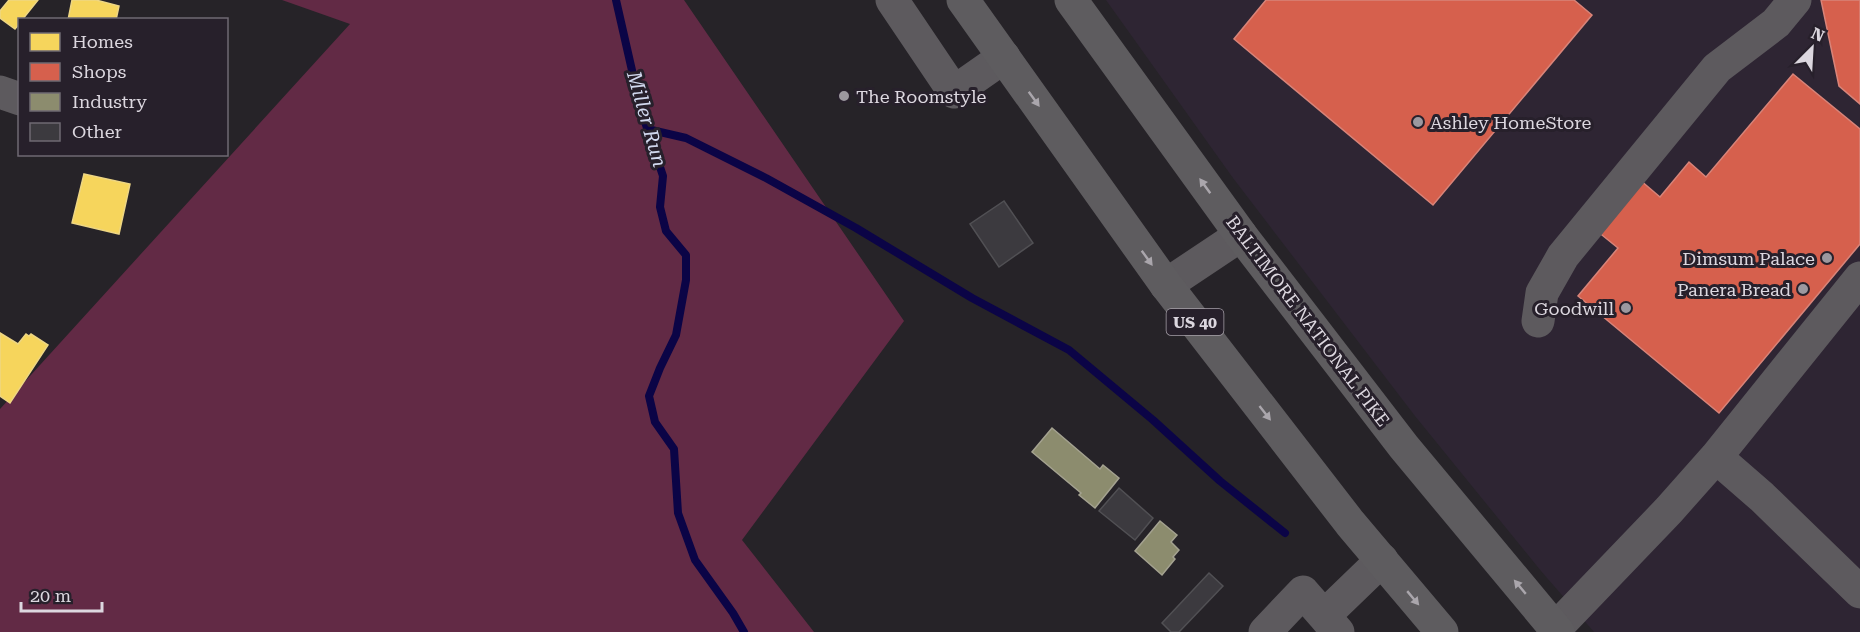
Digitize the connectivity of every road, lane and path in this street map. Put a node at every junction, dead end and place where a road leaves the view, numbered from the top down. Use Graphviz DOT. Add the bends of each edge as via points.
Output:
graph roads {
  1 [pos="892,0"];
  2 [pos="963,0"];
  3 [pos="1071,0"];
  4 [pos="1795,0"];
  5 [pos="1004,57"];
  6 [pos="0,92"];
  7 [pos="18,98"];
  8 [pos="1241,235"];
  9 [pos="1860,278"];
  10 [pos="1166,285"];
  11 [pos="1538,321"];
  12 [pos="1716,457"];
  13 [pos="1382,560"];
  14 [pos="1860,592"];
  15 [pos="1331,624"];
  16 [pos="1556,630"];
  17 [pos="1265,632"];
  18 [pos="1442,632"];
  1 -- 5 [label="street" via="954,92"];
  2 -- 5 [label="main road, US 40"];
  8 -- 3 [label="main road, BALTIMORE NATIONAL PIKE, one-way"];
  4 -- 11 [label="street" via="1776,23 1717,68 1563,256 1542,293"];
  5 -- 10 [label="main road, US 40, one-way"];
  6 -- 7 [label="street"];
  8 -- 10 [label="street"];
  16 -- 8 [label="main road, BALTIMORE NATIONAL PIKE, one-way" via="1404,447"];
  9 -- 12 [label="street"];
  10 -- 13 [label="main road, US 40, one-way"];
  12 -- 14 [label="street"];
  12 -- 16 [label="street"];
  13 -- 15 [label="street"];
  13 -- 18 [label="main road, US 40, one-way"];
  15 -- 17 [label="street" via="1303,592"];
}
